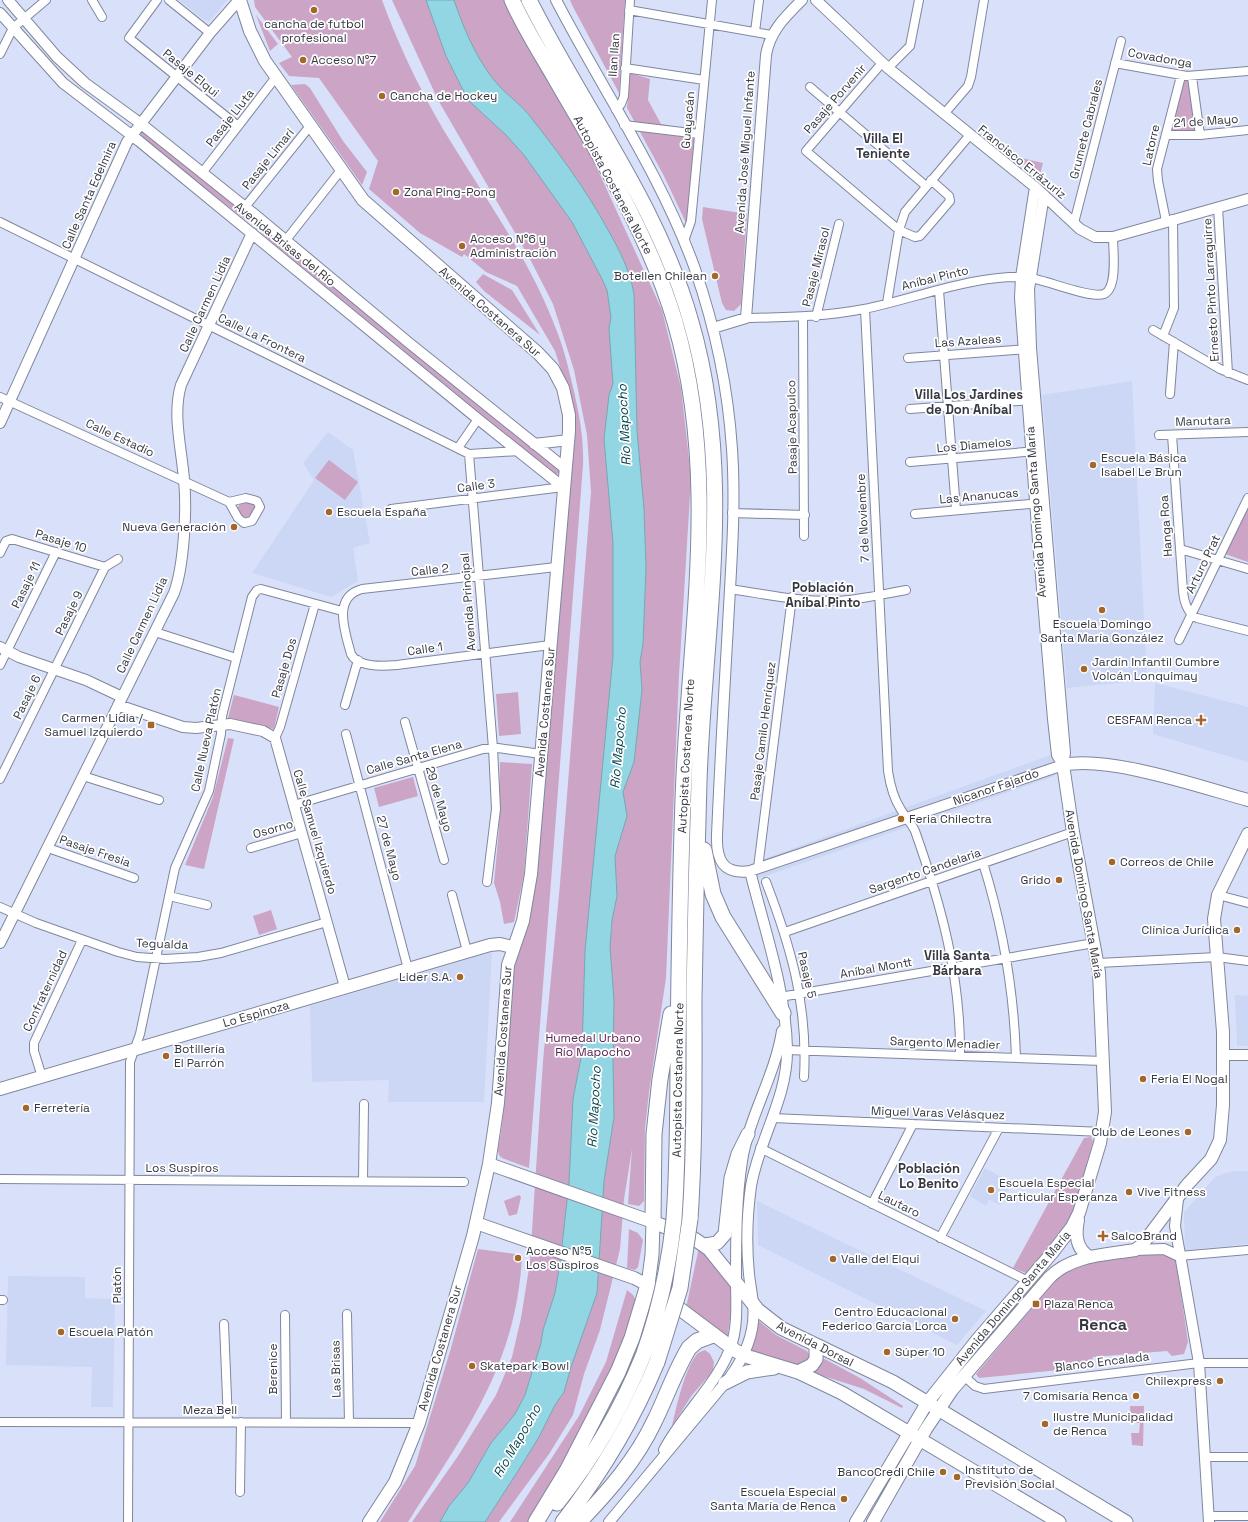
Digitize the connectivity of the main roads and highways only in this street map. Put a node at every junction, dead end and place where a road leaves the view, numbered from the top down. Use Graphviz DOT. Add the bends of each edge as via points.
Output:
graph roads {
  1 [pos="239,0"];
  2 [pos="512,0"];
  3 [pos="530,0"];
  4 [pos="1063,765"];
  5 [pos="1248,800"];
  6 [pos="698,805"];
  7 [pos="1248,834"];
  8 [pos="512,948"];
  9 [pos="679,957"];
  10 [pos="783,1015"];
  11 [pos="0,1089"];
  12 [pos="748,1134"];
  13 [pos="489,1164"];
  14 [pos="1079,1213"];
  15 [pos="647,1220"];
  16 [pos="476,1223"];
  17 [pos="705,1245"];
  18 [pos="1090,1257"];
  19 [pos="648,1285"];
  20 [pos="713,1335"];
  21 [pos="816,1345"];
  22 [pos="782,1367"];
  23 [pos="798,1372"];
  24 [pos="725,1383"];
  25 [pos="927,1402"];
  26 [pos="939,1410"];
  27 [pos="909,1432"];
  28 [pos="920,1440"];
  29 [pos="368,1522"];
  30 [pos="536,1522"];
  31 [pos="542,1522"];
  32 [pos="563,1522"];
  33 [pos="580,1522"];
  34 [pos="856,1522"];
  35 [pos="873,1522"];
  36 [pos="1059,1522"];
  37 [pos="1126,1522"];
  1 -- 8 [label="main road, Avenida Costanera Sur" via="254,41 276,77 370,207 546,361 558,378 565,395 569,440 529,894 523,921"];
  2 -- 9 [label="highway, Autopista Costanera Norte" via="643,238 660,276 675,321 692,396 700,502 684,775"];
  3 -- 6 [label="highway, Autopista Costanera Norte" via="656,227 685,302 702,365 713,441 716,507"];
  4 -- 5 [label="main road, Nicanor Fajardo" via="1082,762 1131,770"];
  4 -- 14 [label="main road, Avenida Domingo Santa María" via="1098,963 1103,1061 1103,1132"];
  6 -- 10 [label="highway" via="704,855 716,902"];
  6 -- 32 [label="highway, Autopista Costanera Norte, bridge" via="692,1190 682,1276 657,1362 641,1399 620,1440"];
  7 -- 18 [label="main road, Avenida Domingo Santa María" via="1218,895 1214,928 1224,1055 1222,1122 1218,1146 1211,1159 1179,1195 1147,1240 1135,1250"];
  8 -- 11 [label="main road, Lo Espinoza" via="495,944"];
  8 -- 13 [label="main road, Avenida Costanera Sur" via="508,965 498,1103"];
  9 -- 15 [label="highway" via="660,1079"];
  9 -- 31 [label="highway, Autopista Costanera Norte, bridge" via="676,1189 666,1275 657,1314 626,1395 600,1444"];
  12 -- 17 [label="main road" via="738,1154 731,1178 725,1234 717,1243"];
  13 -- 15 [label="main road, Avenida Dorsal"];
  13 -- 16 [label="main road, Avenida Costanera Sur"];
  14 -- 18 [label="main road" via="1077,1239 1080,1248"];
  14 -- 25 [label="main road, Avenida Domingo Santa María" via="1063,1240"];
  15 -- 17 [label="main road, Avenida Dorsal" via="684,1233"];
  15 -- 19 [label="main road" via="652,1255"];
  16 -- 19 [label="main road"];
  16 -- 29 [label="main road, Avenida Costanera Sur" via="419,1423 395,1482"];
  17 -- 21 [label="main road, Avenida Dorsal" via="758,1310 781,1328"];
  18 -- 26 [label="main road, Avenida Domingo Santa María" via="1070,1262 1056,1271 964,1376"];
  19 -- 20 [label="main road"];
  19 -- 30 [label="highway" via="632,1338 618,1372 567,1471"];
  20 -- 22 [label="main road" via="744,1355"];
  20 -- 33 [label="highway" via="699,1340 689,1348 640,1447 620,1476"];
  21 -- 23 [label="main road" via="816,1359 812,1365"];
  21 -- 25 [label="main road, Avenida Dorsal"];
  22 -- 23 [label="main road"];
  22 -- 24 [label="main road" via="747,1372"];
  23 -- 27 [label="main road" via="842,1393"];
  25 -- 26 [label="main road, Avenida Dorsal"];
  25 -- 27 [label="main road, Avenida Domingo Santa María"];
  26 -- 28 [label="main road, Avenida Domingo Santa María"];
  26 -- 37 [label="main road, Avenida Dorsal"];
  27 -- 28 [label="main road"];
  27 -- 34 [label="main road, Avenida Domingo Santa María"];
  28 -- 35 [label="main road, Avenida Domingo Santa María"];
  28 -- 36 [label="main road"];
}
